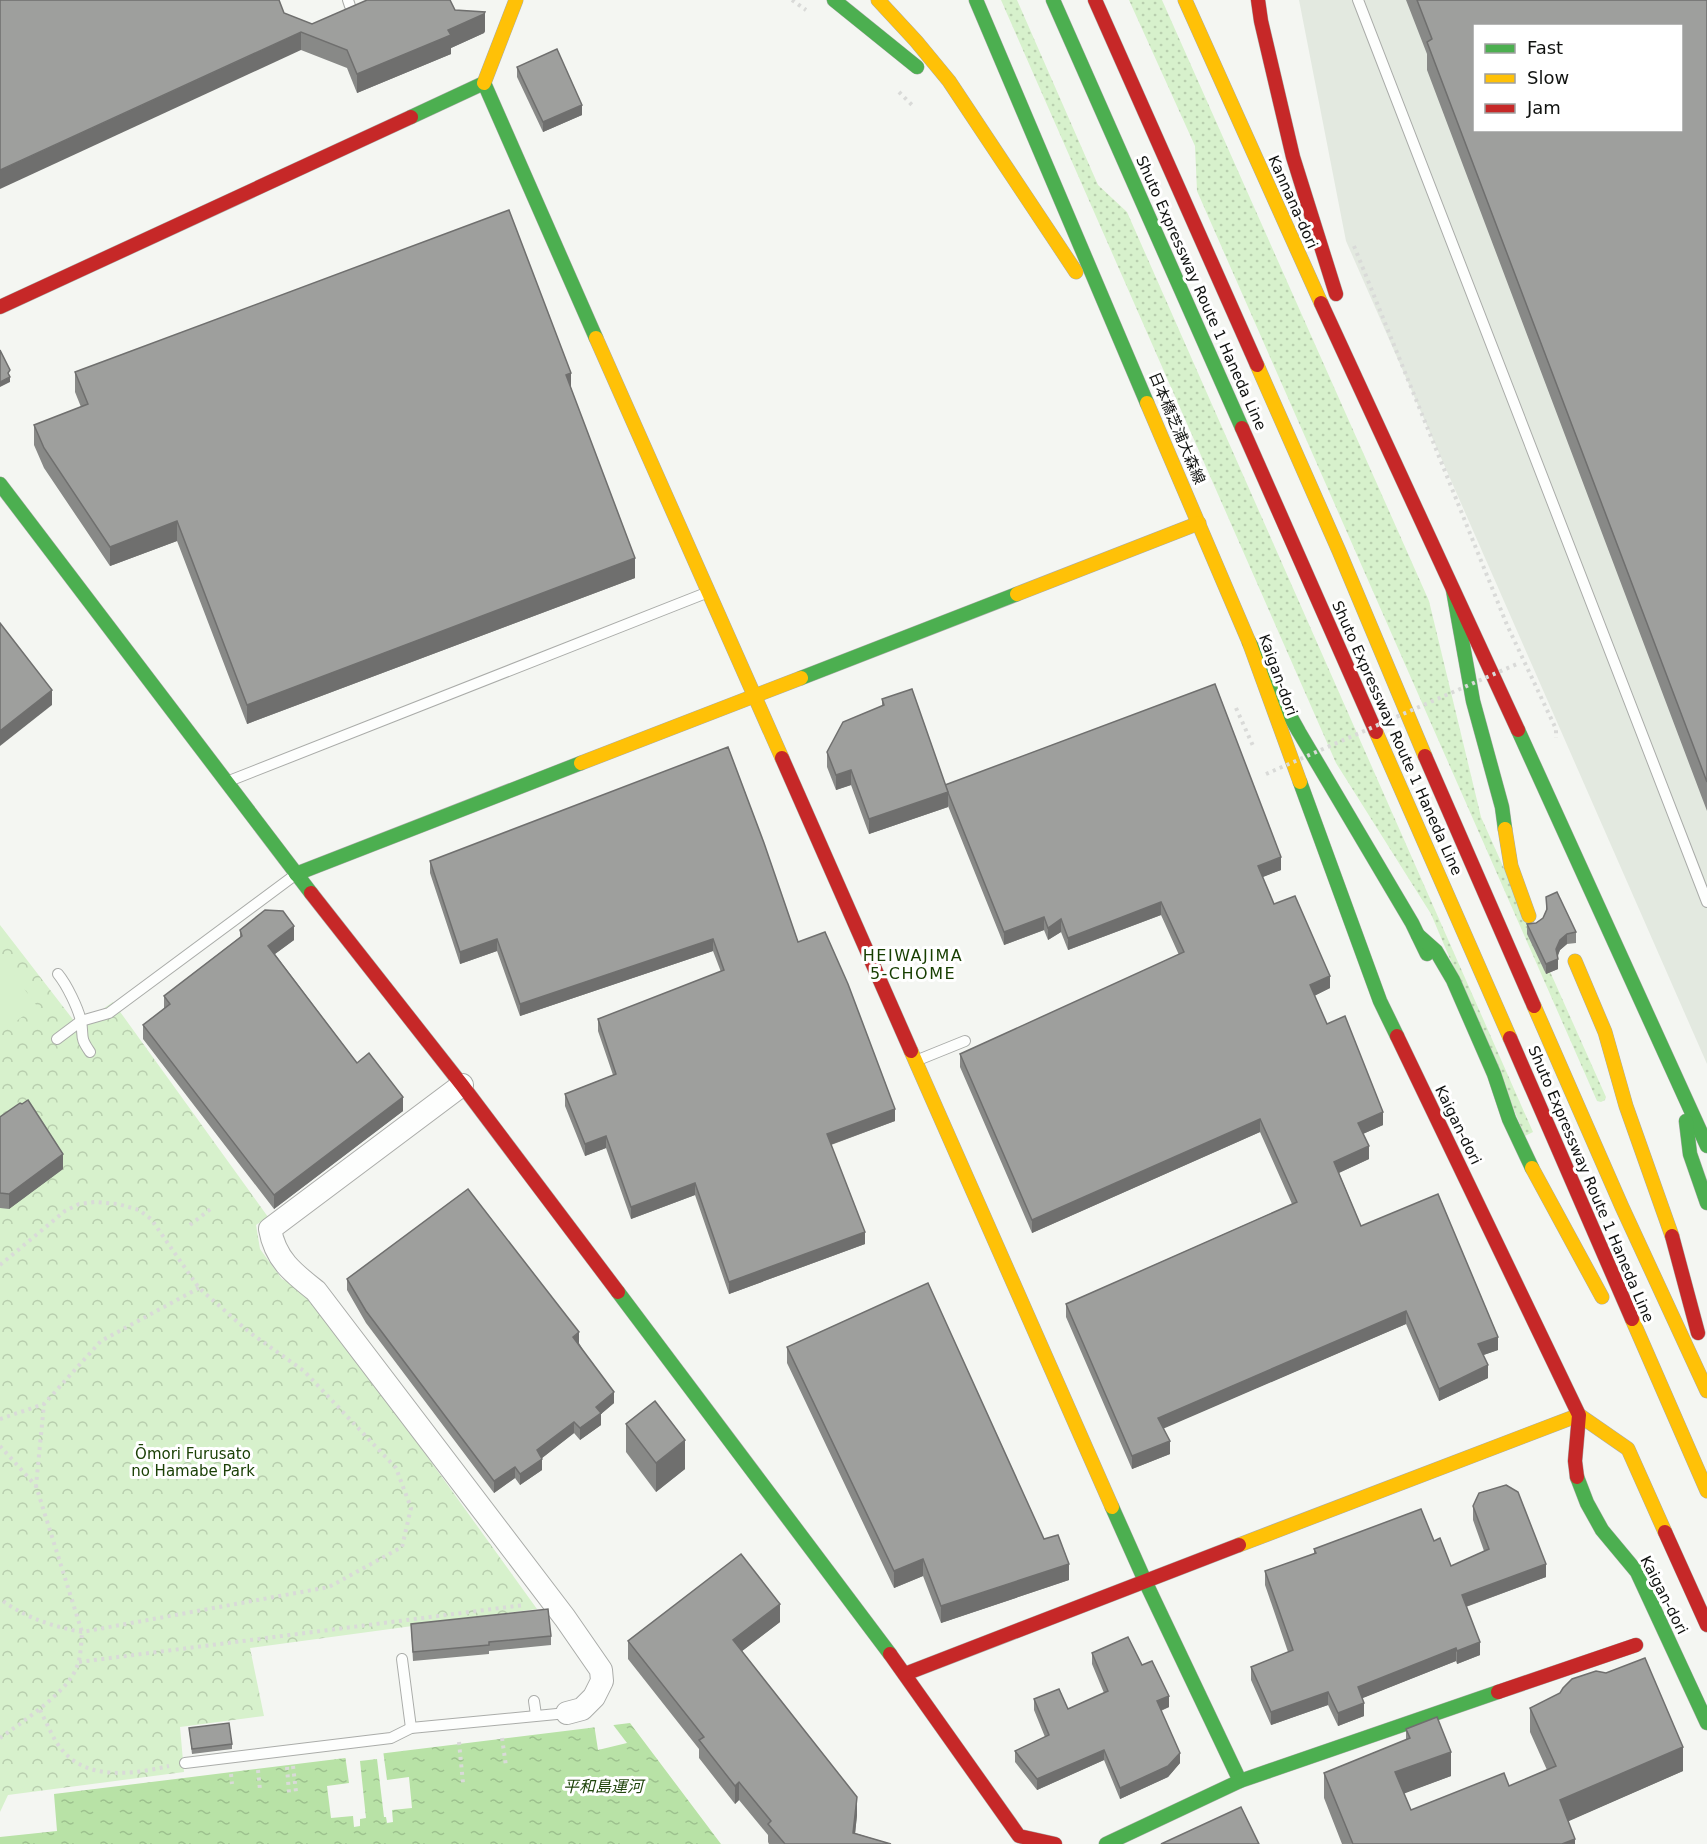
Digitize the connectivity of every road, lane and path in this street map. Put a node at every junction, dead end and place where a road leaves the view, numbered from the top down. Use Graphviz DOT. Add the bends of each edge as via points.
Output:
graph roads {
  1 [pos="516,0"];
  2 [pos="834,0"];
  3 [pos="878,0"];
  4 [pos="976,0"];
  5 [pos="1053,0"];
  6 [pos="1095,0"];
  7 [pos="1185,0"];
  8 [pos="1258,0"];
  9 [pos="1358,0"];
  10 [pos="484,83"];
  11 [pos="981,128"];
  12 [pos="1350,237"];
  13 [pos="0,307"];
  14 [pos="1124,345"];
  15 [pos="1375,417"];
  16 [pos="0,484"];
  17 [pos="1199,523"];
  18 [pos="1453,590"];
  19 [pos="708,592"];
  20 [pos="1249,642"];
  21 [pos="1517,664"];
  22 [pos="754,698"];
  23 [pos="1236,708"];
  24 [pos="1556,740"];
  25 [pos="1257,755"];
  26 [pos="1261,765"];
  27 [pos="226,782"];
  28 [pos="1502,807"];
  29 [pos="1521,843"];
  30 [pos="296,874"];
  31 [pos="1707,902"];
  32 [pos="1529,916"];
  33 [pos="1418,935"];
  34 [pos="1575,961"];
  35 [pos="58,974"];
  36 [pos="81,1021"];
  37 [pos="57,1039"];
  38 [pos="965,1041"];
  39 [pos="1596,1047"];
  40 [pos="90,1052"];
  41 [pos="915,1061"];
  42 [pos="1474,1062"];
  43 [pos="1614,1070"];
  44 [pos="1482,1082"];
  45 [pos="462,1085"];
  46 [pos="1684,1098"];
  47 [pos="1509,1119"];
  48 [pos="1707,1146"];
  49 [pos="1707,1203"];
  50 [pos="213,1207"];
  51 [pos="190,1225"];
  52 [pos="0,1265"];
  53 [pos="199,1288"];
  54 [pos="1609,1310"];
  55 [pos="1631,1350"];
  56 [pos="1707,1367"];
  57 [pos="1707,1391"];
  58 [pos="44,1404"];
  59 [pos="1579,1415"];
  60 [pos="0,1419"];
  61 [pos="1683,1442"];
  62 [pos="0,1446"];
  63 [pos="36,1486"];
  64 [pos="1706,1488"];
  65 [pos="1145,1581"];
  66 [pos="0,1599"];
  67 [pos="552,1601"];
  68 [pos="1707,1624"];
  69 [pos="82,1632"];
  70 [pos="1636,1645"];
  71 [pos="402,1659"];
  72 [pos="79,1662"];
  73 [pos="905,1674"];
  74 [pos="534,1701"];
  75 [pos="40,1710"];
  76 [pos="567,1713"];
  77 [pos="536,1715"];
  78 [pos="500,1719"];
  79 [pos="457,1723"];
  80 [pos="1707,1723"];
  81 [pos="411,1728"];
  82 [pos="0,1738"];
  83 [pos="288,1751"];
  84 [pos="185,1763"];
  85 [pos="506,1766"];
  86 [pos="1240,1781"];
  87 [pos="463,1783"];
  88 [pos="296,1792"];
  89 [pos="289,1793"];
  90 [pos="1055,1844"];
  91 [pos="1106,1844"];
  1 -- 10 [label="main road"];
  2 -- 11 [label="main road" via="903,55"];
  3 -- 11 [label="main road" via="949,81"];
  4 -- 14 [label="main road"];
  5 -- 61 [label="main road, Shuto Expressway Route 1 Haneda Line" via="1433,860"];
  6 -- 57 [label="main road, Shuto Expressway Route 1 Haneda Line"];
  7 -- 15 [label="main road, Kannana-dori"];
  8 -- 15 [label="main road" via="1293,157"];
  9 -- 31 [label="lane"];
  10 -- 13 [label="main road"];
  10 -- 19 [label="main road"];
  11 -- 14 [label="main road"];
  12 -- 24 [label="path" via="1507,625 1556,729"];
  14 -- 17 [label="main road, 日本橋芝浦大森線"];
  15 -- 18 [label="main road"];
  16 -- 27 [label="main road"];
  17 -- 20 [label="main road, Kaigan-dori"];
  17 -- 22 [label="main road"];
  18 -- 28 [label="main road" via="1473,701"];
  18 -- 46 [label="main road"];
  19 -- 22 [label="main road"];
  19 -- 27 [label="lane"];
  20 -- 33 [label="main road"];
  20 -- 59 [label="main road, Kaigan-dori" via="1380,1001"];
  21 -- 26 [label="path, bridge" via="1266,774"];
  22 -- 30 [label="main road"];
  22 -- 41 [label="main road"];
  23 -- 25 [label="path"];
  27 -- 30 [label="main road"];
  28 -- 29 [label="main road"];
  28 -- 32 [label="main road" via="1511,866"];
  30 -- 36 [label="lane" via="109,1013"];
  30 -- 45 [label="main road"];
  33 -- 42 [label="main road"];
  33 -- 47 [label="main road" via="1436,951 1453,980"];
  34 -- 43 [label="main road" via="1605,1032"];
  35 -- 36 [label="lane"];
  36 -- 37 [label="lane"];
  36 -- 40 [label="lane" via="81,1039"];
  38 -- 41 [label="lane"];
  39 -- 43 [label="main road"];
  41 -- 65 [label="main road"];
  43 -- 56 [label="main road" via="1668,1222"];
  44 -- 47 [label="main road"];
  45 -- 67 [label="street" via="270,1229 273,1246 291,1272 316,1291"];
  45 -- 73 [label="main road"];
  46 -- 48 [label="main road"];
  46 -- 49 [label="main road" via="1690,1154"];
  47 -- 54 [label="main road"];
  50 -- 51 [label="path"];
  52 -- 53 [label="path" via="65,1211 79,1204 106,1202 132,1208 151,1219"];
  53 -- 58 [label="path" via="101,1341"];
  53 -- 69 [label="path" via="249,1332 304,1371 396,1468 411,1508 402,1547 329,1587"];
  55 -- 61 [label="main road"];
  58 -- 60 [label="path"];
  58 -- 63 [label="path"];
  59 -- 65 [label="main road"];
  59 -- 68 [label="main road" via="1628,1449"];
  59 -- 80 [label="main road, Kaigan-dori" via="1575,1469 1584,1495 1597,1523 1637,1572"];
  61 -- 64 [label="main road, Shuto Expressway Route 1 Haneda Line"];
  62 -- 63 [label="path"];
  63 -- 69 [label="path"];
  65 -- 73 [label="main road"];
  65 -- 86 [label="main road"];
  66 -- 69 [label="path" via="29,1617"];
  67 -- 72 [label="path"];
  67 -- 76 [label="street" via="602,1670 602,1682 594,1698 582,1709"];
  69 -- 72 [label="path"];
  70 -- 86 [label="main road"];
  71 -- 81 [label="lane"];
  72 -- 75 [label="path" via="73,1676"];
  73 -- 90 [label="main road" via="1018,1836"];
  74 -- 77 [label="lane"];
  75 -- 82 [label="path"];
  75 -- 84 [label="path" via="62,1751 82,1767 115,1773"];
  76 -- 77 [label="lane"];
  77 -- 78 [label="lane"];
  78 -- 79 [label="lane"];
  78 -- 85 [label="path"];
  79 -- 81 [label="lane"];
  79 -- 87 [label="path"];
  81 -- 83 [label="lane" via="390,1738"];
  83 -- 84 [label="lane"];
  83 -- 88 [label="path"];
  83 -- 89 [label="path"];
  86 -- 91 [label="main road"];
}
